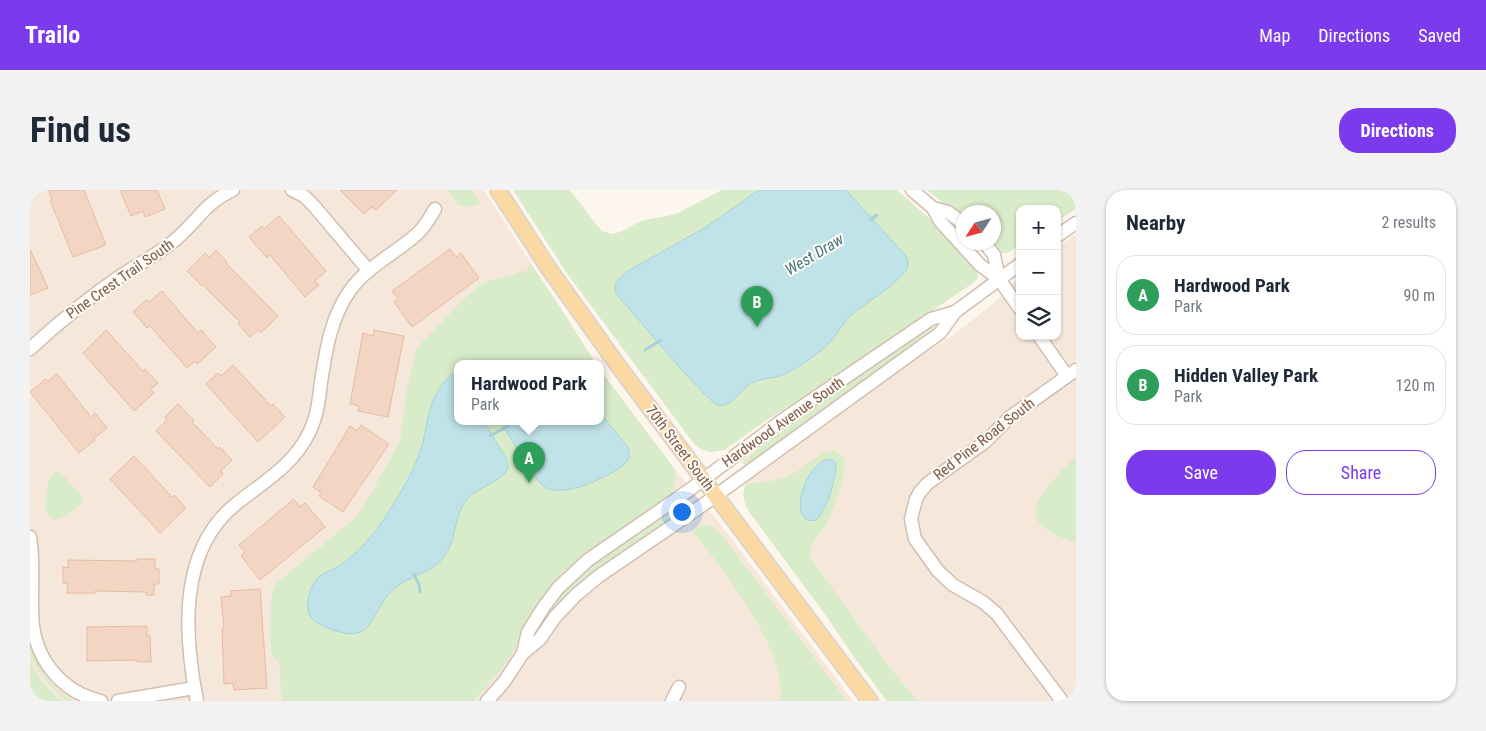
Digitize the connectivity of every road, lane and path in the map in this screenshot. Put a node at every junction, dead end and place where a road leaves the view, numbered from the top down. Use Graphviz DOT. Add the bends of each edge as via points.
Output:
graph roads {
  1 [pos="233,190"];
  2 [pos="292,190"];
  3 [pos="498,190"];
  4 [pos="912,190"];
  5 [pos="933,208"];
  6 [pos="435,210"];
  7 [pos="956,218"];
  8 [pos="1076,223"];
  9 [pos="1061,233"];
  10 [pos="990,250"];
  11 [pos="1016,267"];
  12 [pos="369,271"];
  13 [pos="999,279"];
  14 [pos="1016,303"];
  15 [pos="955,312"];
  16 [pos="1043,340"];
  17 [pos="30,349"];
  18 [pos="1072,373"];
  19 [pos="704,479"];
  20 [pos="716,495"];
  21 [pos="30,537"];
  22 [pos="523,654"];
  23 [pos="679,687"];
  24 [pos="194,688"];
  25 [pos="101,701"];
  26 [pos="118,701"];
  27 [pos="197,701"];
  28 [pos="487,701"];
  29 [pos="672,701"];
  30 [pos="870,701"];
  31 [pos="1062,701"];
  1 -- 17 [label="street, Pine Crest Trail South" via="209,204 170,244 78,306"];
  2 -- 12 [label="street" via="310,202"];
  3 -- 19 [label="main road, 70th Street South" via="564,291"];
  4 -- 5 [label="street"];
  5 -- 7 [label="street"];
  5 -- 13 [label="street" via="940,221 980,265"];
  6 -- 12 [label="street" via="416,235"];
  8 -- 9 [label="street"];
  10 -- 13 [label="street"];
  11 -- 13 [label="street, Hardwood Avenue South"];
  12 -- 24 [label="street" via="352,288 335,318 317,411 307,438 282,469 221,518 198,555 189,621"];
  13 -- 14 [label="street"];
  13 -- 15 [label="street, Hardwood Avenue South"];
  15 -- 19 [label="street, Hardwood Avenue South" via="930,319 784,419"];
  15 -- 20 [label="street, Hardwood Avenue South" via="940,333"];
  16 -- 18 [label="street, Red Pine Road South"];
  18 -- 31 [label="street, Red Pine Road South" via="1010,416 985,442 928,483 918,495 912,512 915,539 938,572 993,610"];
  19 -- 20 [label="main road, 70th Street South"];
  19 -- 22 [label="street, Hardwood Avenue South" via="588,560 558,588 530,628"];
  20 -- 22 [label="street, Hardwood Avenue South" via="576,594 540,639"];
  20 -- 30 [label="main road, 70th Street South"];
  21 -- 25 [label="street" via="33,625 40,649 63,683 81,695"];
  22 -- 28 [label="street, Hardwood Avenue South"];
  23 -- 29 [label="street"];
  24 -- 26 [label="street"];
  24 -- 27 [label="street"];
}
